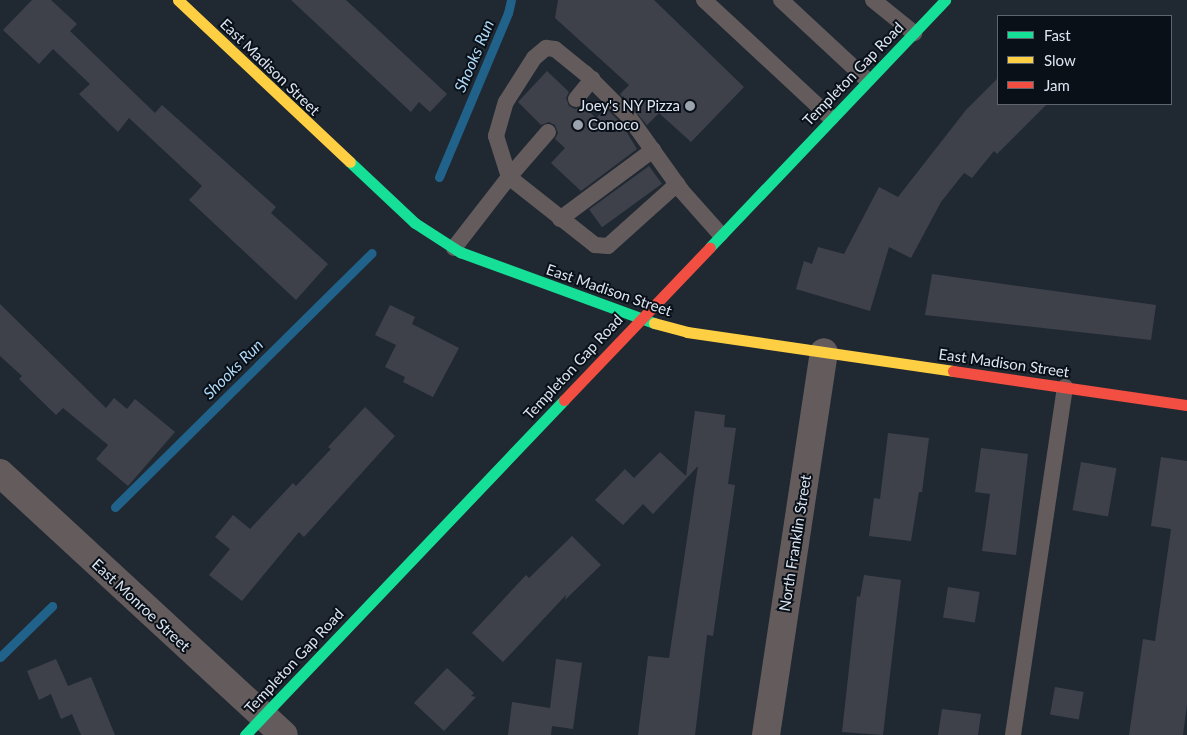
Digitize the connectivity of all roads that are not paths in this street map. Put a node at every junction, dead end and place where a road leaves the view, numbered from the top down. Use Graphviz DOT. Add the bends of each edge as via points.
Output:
graph roads {
  1 [pos="178,0"];
  2 [pos="704,0"];
  3 [pos="781,0"];
  4 [pos="873,0"];
  5 [pos="945,0"];
  6 [pos="914,33"];
  7 [pos="592,80"];
  8 [pos="867,80"];
  9 [pos="576,99"];
  10 [pos="831,118"];
  11 [pos="548,132"];
  12 [pos="653,150"];
  13 [pos="509,177"];
  14 [pos="677,184"];
  15 [pos="560,218"];
  16 [pos="720,234"];
  17 [pos="454,248"];
  18 [pos="638,319"];
  19 [pos="824,352"];
  20 [pos="1065,388"];
  21 [pos="1187,405"];
  22 [pos="0,473"];
  23 [pos="253,726"];
  24 [pos="284,735"];
  25 [pos="766,735"];
  26 [pos="1013,735"];
  1 -- 17 [label="street, East Madison Street" via="371,184 415,223"];
  2 -- 10 [label="lane"];
  3 -- 8 [label="lane"];
  4 -- 6 [label="lane"];
  5 -- 6 [label="street, Templeton Gap Road"];
  6 -- 8 [label="street, Templeton Gap Road"];
  7 -- 9 [label="lane"];
  7 -- 12 [label="lane" via="629,117"];
  7 -- 13 [label="lane" via="555,49 546,48 534,58 506,102 496,136"];
  8 -- 10 [label="street, Templeton Gap Road"];
  10 -- 16 [label="street, Templeton Gap Road"];
  11 -- 13 [label="lane"];
  12 -- 14 [label="lane"];
  12 -- 15 [label="lane"];
  13 -- 15 [label="lane"];
  13 -- 17 [label="lane"];
  14 -- 15 [label="lane" via="608,246 595,245"];
  14 -- 16 [label="lane"];
  16 -- 18 [label="street, Templeton Gap Road"];
  17 -- 18 [label="street, East Madison Street" via="506,272"];
  18 -- 19 [label="street, East Madison Street" via="687,332"];
  18 -- 23 [label="street, Templeton Gap Road"];
  19 -- 20 [label="street, East Madison Street"];
  19 -- 25 [label="street, North Franklin Street"];
  20 -- 21 [label="street, East Madison Street"];
  20 -- 26 [label="lane"];
  22 -- 23 [label="street, East Monroe Street"];
  23 -- 24 [label="street, East Monroe Street"];
}
